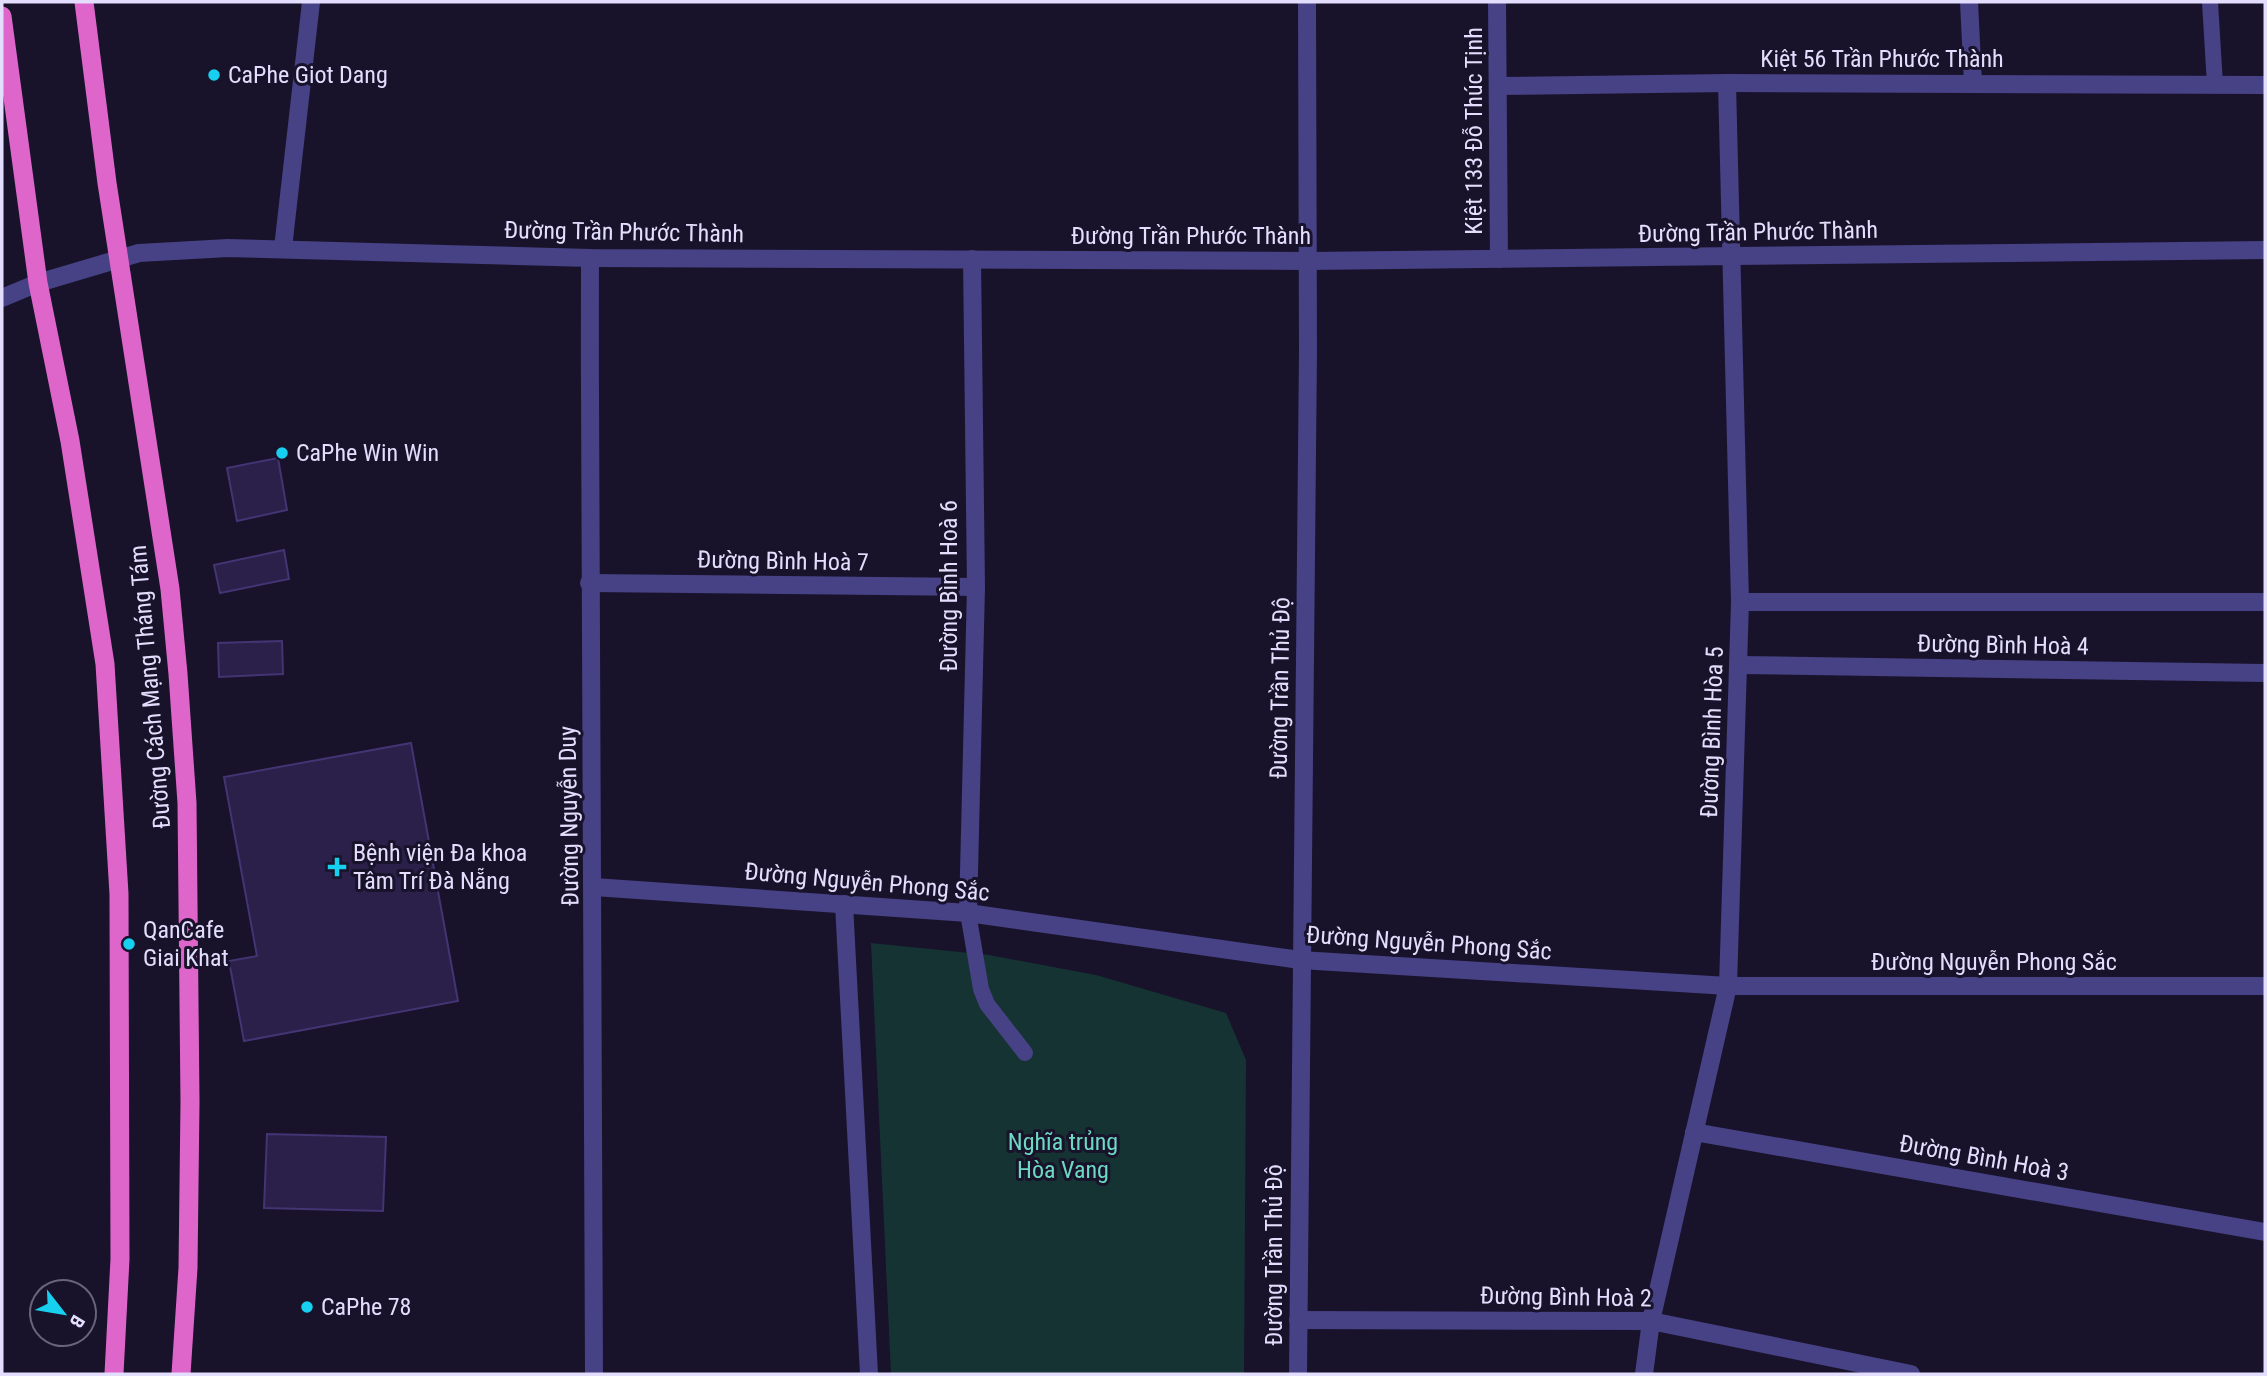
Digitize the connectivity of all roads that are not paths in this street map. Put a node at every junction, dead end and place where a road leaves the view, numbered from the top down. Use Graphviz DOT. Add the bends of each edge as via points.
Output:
graph roads {
  1 [pos="84,2"];
  2 [pos="311,2"];
  3 [pos="1307,2"];
  4 [pos="1497,2"];
  5 [pos="1969,2"];
  6 [pos="2210,2"];
  7 [pos="2,16"];
  8 [pos="1727,83"];
  9 [pos="1973,83"];
  10 [pos="2216,85"];
  11 [pos="2265,85"];
  12 [pos="1498,86"];
  13 [pos="283,248"];
  14 [pos="2265,250"];
  15 [pos="1730,257"];
  16 [pos="590,258"];
  17 [pos="972,259"];
  18 [pos="1499,259"];
  19 [pos="118,261"];
  20 [pos="1308,261"];
  21 [pos="38,283"];
  22 [pos="2,298"];
  23 [pos="589,583"];
  24 [pos="976,587"];
  25 [pos="1740,602"];
  26 [pos="2265,602"];
  27 [pos="1740,665"];
  28 [pos="2265,673"];
  29 [pos="594,887"];
  30 [pos="844,904"];
  31 [pos="968,913"];
  32 [pos="1300,960"];
  33 [pos="1728,986"];
  34 [pos="2265,986"];
  35 [pos="1025,1053"];
  36 [pos="1695,1132"];
  37 [pos="2265,1232"];
  38 [pos="1298,1320"];
  39 [pos="1651,1321"];
  40 [pos="114,1374"];
  41 [pos="181,1374"];
  42 [pos="594,1374"];
  43 [pos="869,1374"];
  44 [pos="1298,1374"];
  45 [pos="1644,1374"];
  46 [pos="1911,1374"];
  1 -- 19 [label="highway, Đường Cách Mạng Tháng Tám"];
  2 -- 13 [label="street"];
  3 -- 20 [label="street, Đường Trần Thủ Độ"];
  4 -- 12 [label="street, Kiệt 133 Đỗ Thúc Tịnh"];
  5 -- 9 [label="street"];
  6 -- 10 [label="lane"];
  7 -- 21 [label="highway, Đường Cách Mạng Tháng Tám"];
  8 -- 9 [label="street, Kiệt 56 Trần Phước Thành"];
  8 -- 12 [label="street, Kiệt 56 Trần Phước Thành"];
  8 -- 15 [label="street, Đường Bình Hòa 5"];
  9 -- 10 [label="street, Kiệt 56 Trần Phước Thành"];
  10 -- 11 [label="street, Kiệt 56 Trần Phước Thành"];
  12 -- 18 [label="street, Kiệt 133 Đỗ Thúc Tịnh"];
  13 -- 16 [label="street, Đường Trần Phước Thành"];
  13 -- 19 [label="street, Đường Trần Phước Thành" via="139,253"];
  14 -- 15 [label="street, Đường Trần Phước Thành"];
  15 -- 18 [label="street, Đường Trần Phước Thành"];
  15 -- 25 [label="street, Đường Bình Hòa 5"];
  16 -- 17 [label="street, Đường Trần Phước Thành"];
  16 -- 23 [label="street, Đường Nguyễn Duy"];
  17 -- 20 [label="street, Đường Trần Phước Thành"];
  17 -- 24 [label="street, Đường Bình Hoà 6"];
  18 -- 20 [label="street, Đường Trần Phước Thành"];
  19 -- 21 [label="street, Đường Trần Phước Thành"];
  19 -- 41 [label="highway, Đường Cách Mạng Tháng Tám" via="170,589 187,803 190,1102"];
  20 -- 32 [label="street, Đường Trần Thủ Độ"];
  21 -- 22 [label="street, Đường Trần Phước Thành"];
  21 -- 40 [label="highway, Đường Cách Mạng Tháng Tám" via="70,441 104,664 120,894 120,1259"];
  23 -- 24 [label="street, Đường Bình Hoà 7"];
  23 -- 29 [label="street, Đường Nguyễn Duy"];
  24 -- 31 [label="street, Đường Bình Hoà 6"];
  25 -- 26 [label="street, Đường Bình Hoà 4"];
  25 -- 27 [label="street, Đường Bình Hòa 5"];
  27 -- 28 [label="street, Đường Bình Hoà 4"];
  27 -- 33 [label="street, Đường Bình Hòa 5"];
  29 -- 30 [label="street, Đường Nguyễn Phong Sắc"];
  29 -- 42 [label="street, Đường Nguyễn Duy"];
  30 -- 31 [label="street, Đường Nguyễn Phong Sắc"];
  30 -- 43 [label="street"];
  31 -- 32 [label="street, Đường Nguyễn Phong Sắc"];
  31 -- 35 [label="lane" via="987,1004"];
  32 -- 33 [label="street, Đường Nguyễn Phong Sắc"];
  32 -- 38 [label="street, Đường Trần Thủ Độ"];
  33 -- 34 [label="street, Đường Nguyễn Phong Sắc"];
  33 -- 36 [label="street, Đường Bình Hòa 5"];
  36 -- 37 [label="street, Đường Bình Hoà 3"];
  36 -- 39 [label="street, Đường Bình Hòa 5"];
  38 -- 39 [label="street, Đường Bình Hoà 2"];
  38 -- 44 [label="street, Đường Trần Thủ Độ"];
  39 -- 45 [label="street, Đường Bình Hòa 5"];
  39 -- 46 [label="street, Đường Bình Hoà 2"];
}
